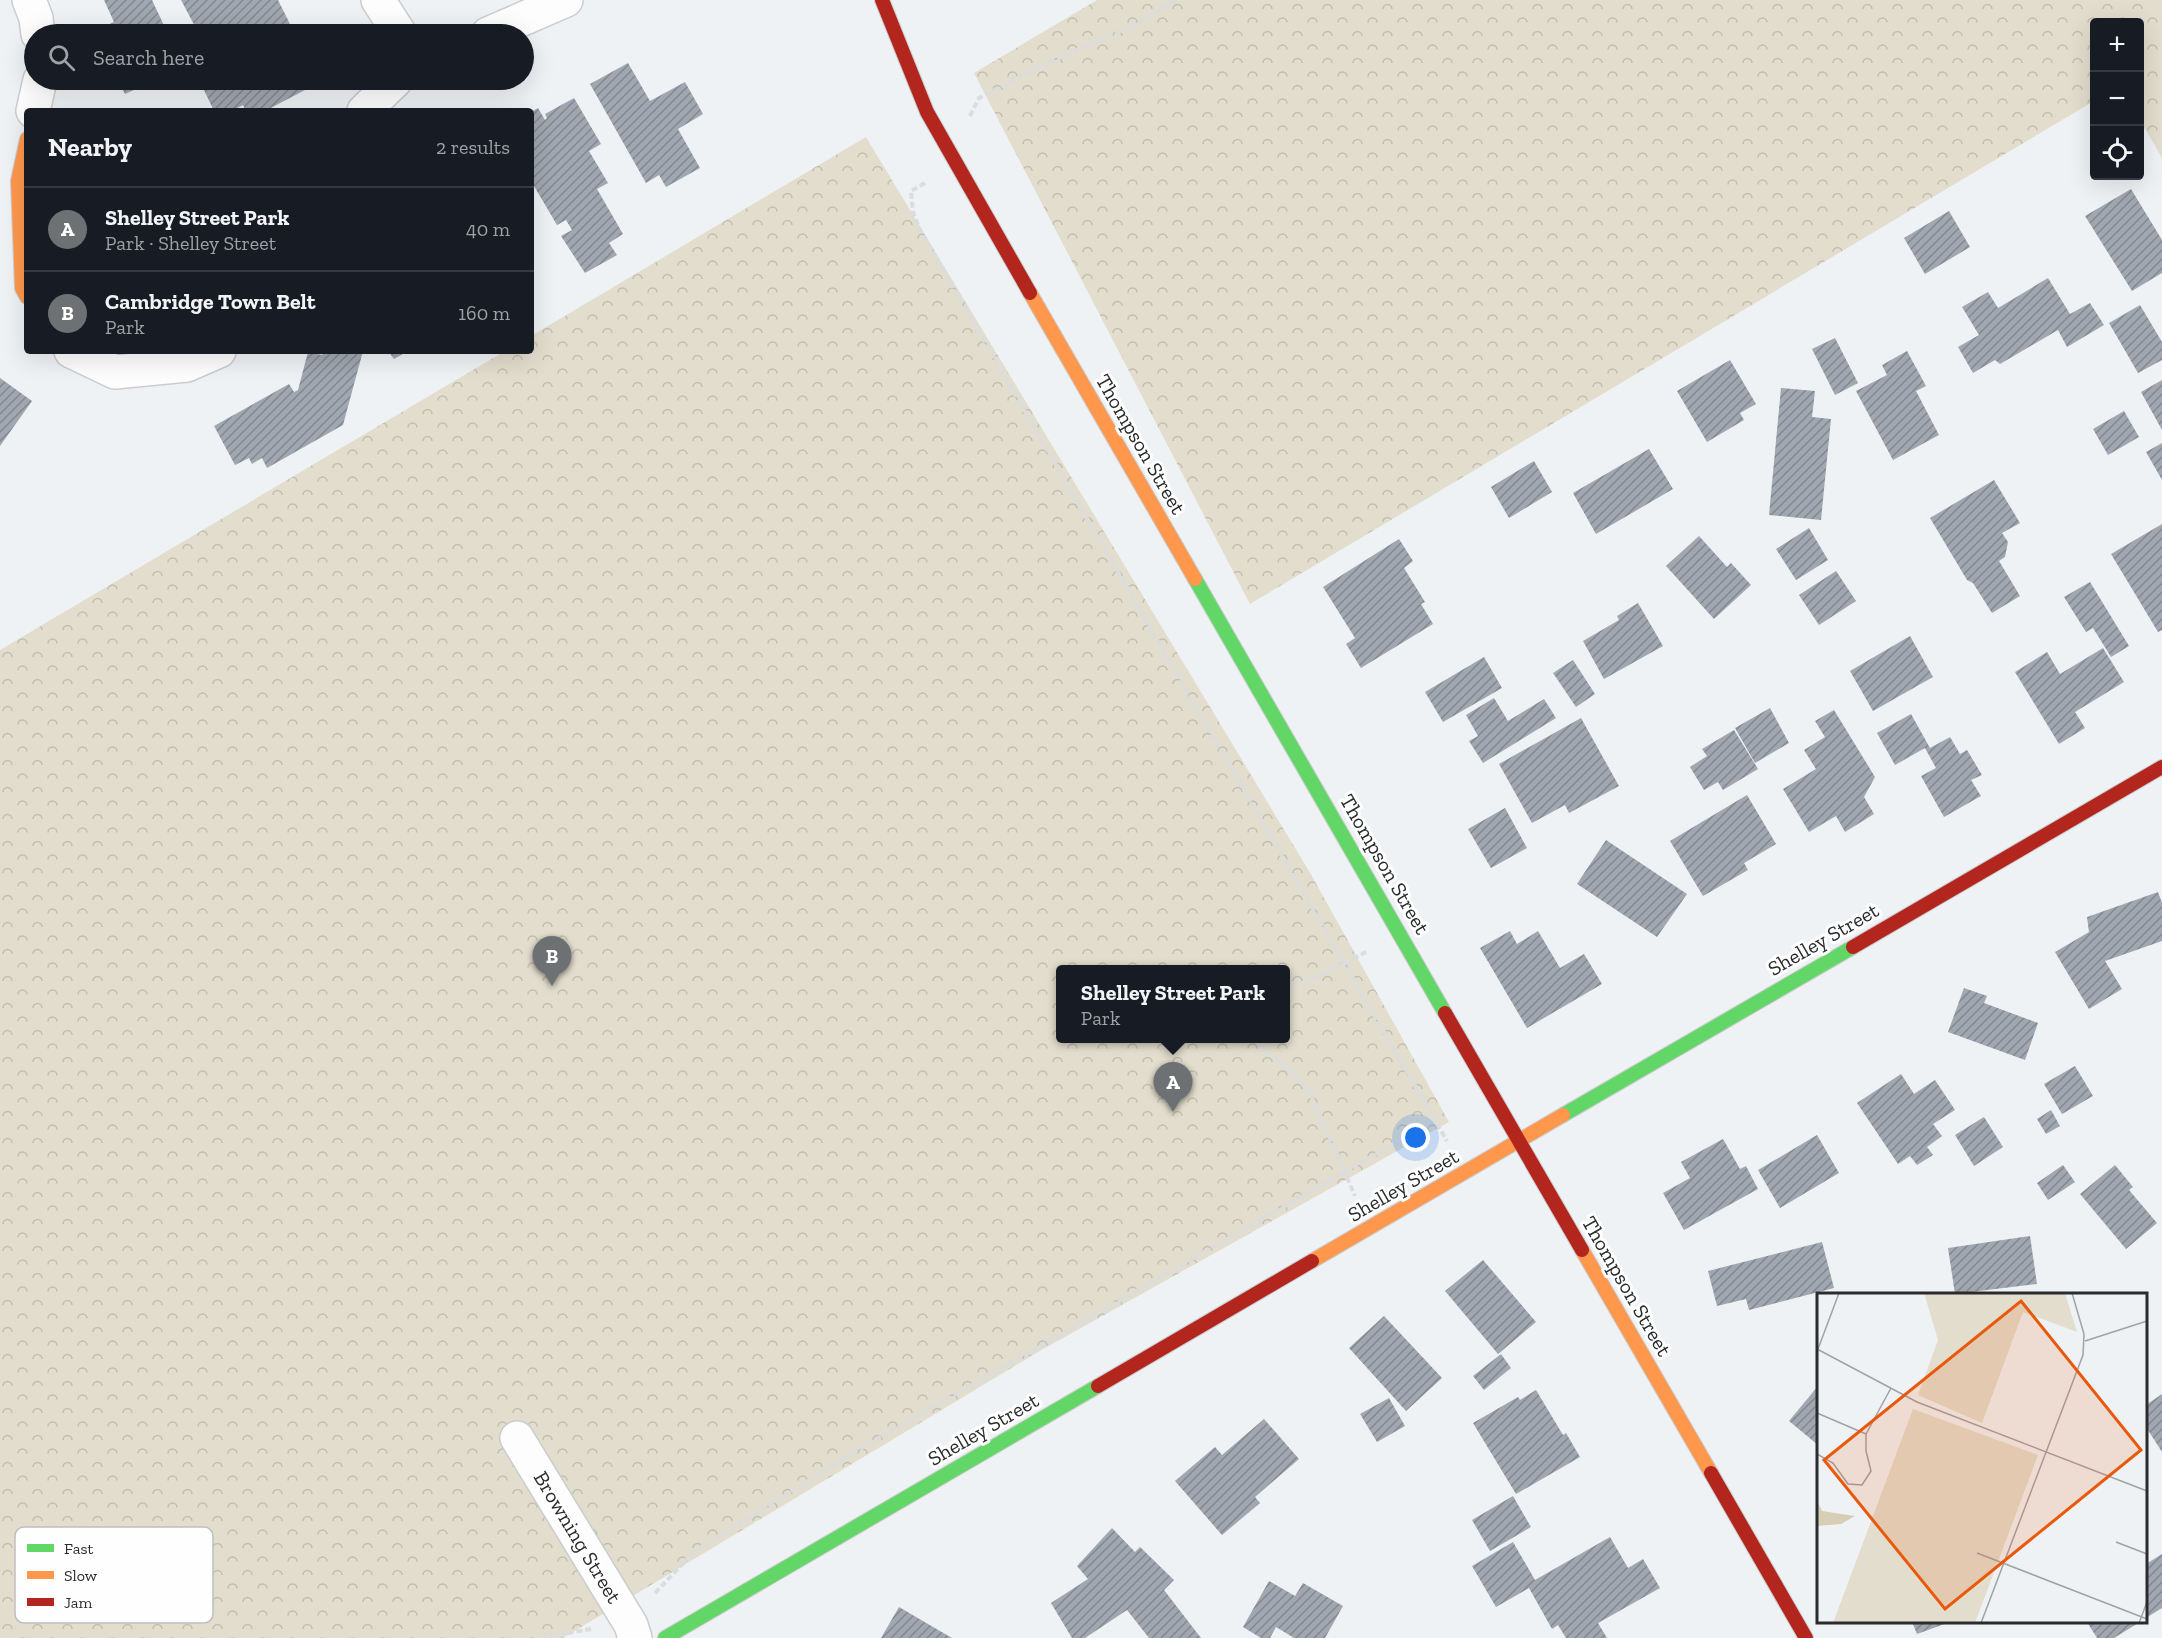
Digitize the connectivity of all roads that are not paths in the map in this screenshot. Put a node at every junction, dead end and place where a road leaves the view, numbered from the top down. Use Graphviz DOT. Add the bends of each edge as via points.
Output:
graph roads {
  1 [pos="29,0"];
  2 [pos="378,0"];
  3 [pos="566,0"];
  4 [pos="882,0"];
  5 [pos="37,24"];
  6 [pos="394,24"];
  7 [pos="512,24"];
  8 [pos="38,90"];
  9 [pos="386,90"];
  10 [pos="34,108"];
  11 [pos="367,108"];
  12 [pos="24,153"];
  13 [pos="24,292"];
  14 [pos="77,354"];
  15 [pos="212,354"];
  16 [pos="2162,766"];
  17 [pos="1519,1140"];
  18 [pos="517,1438"];
  19 [pos="634,1638"];
  20 [pos="665,1638"];
  21 [pos="1806,1638"];
  1 -- 5 [label="street"];
  2 -- 6 [label="street"];
  3 -- 7 [label="street"];
  4 -- 17 [label="street, Thompson Street" via="927,112"];
  8 -- 10 [label="street"];
  9 -- 11 [label="street"];
  12 -- 13 [label="street" via="18,181"];
  14 -- 15 [label="street" via="115,372 188,365"];
  16 -- 17 [label="street, Shelley Street"];
  17 -- 20 [label="street, Shelley Street"];
  17 -- 21 [label="street, Thompson Street"];
  18 -- 19 [label="street, Browning Street" via="631,1625"];
}
